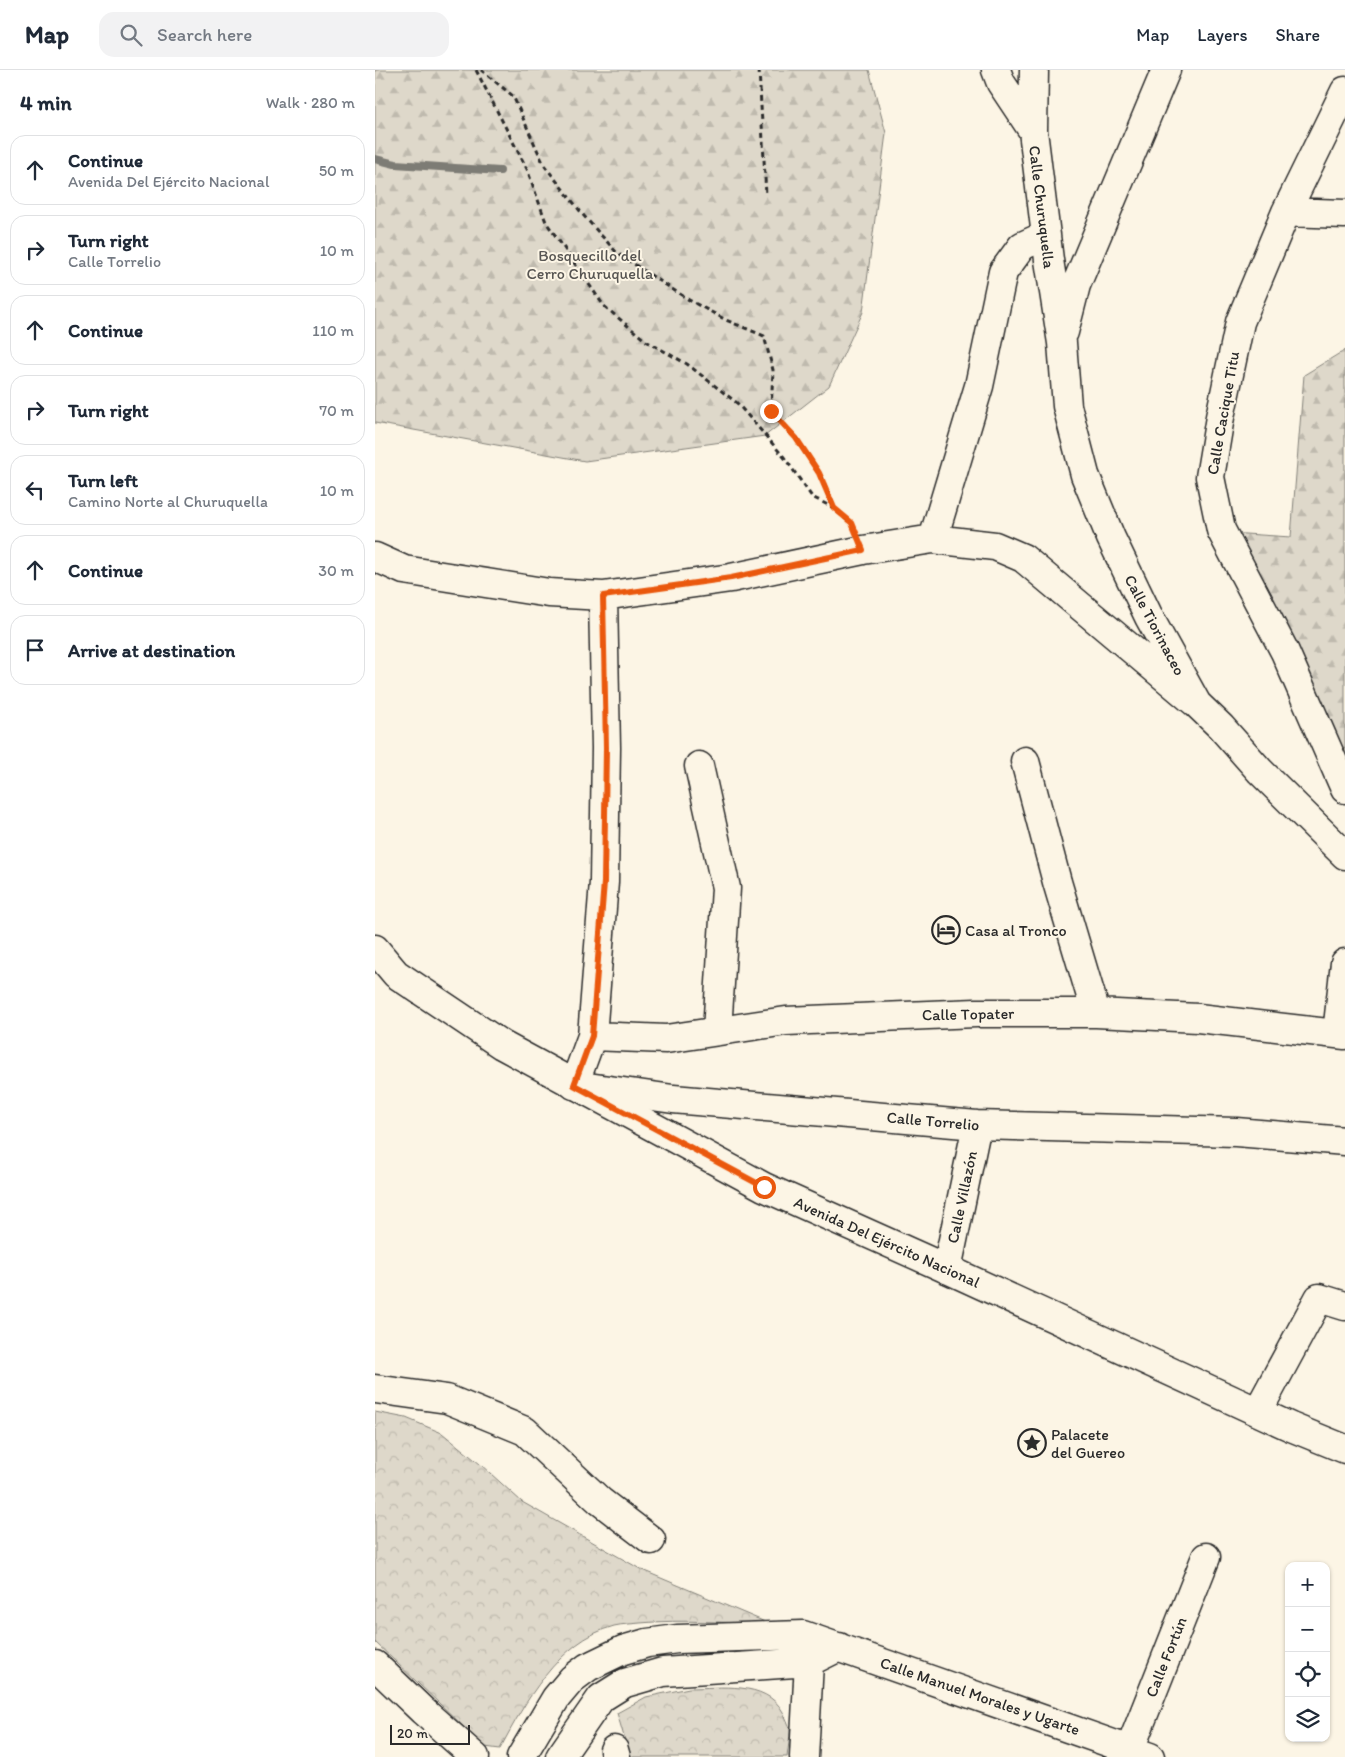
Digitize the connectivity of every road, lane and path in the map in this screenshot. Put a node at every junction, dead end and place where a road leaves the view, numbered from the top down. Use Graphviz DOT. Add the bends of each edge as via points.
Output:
graph roads {
  1 [pos="476,70"];
  2 [pos="481,70"];
  3 [pos="759,70"];
  4 [pos="996,70"];
  5 [pos="1035,70"];
  6 [pos="1166,70"];
  7 [pos="1345,91"];
  8 [pos="1033,131"];
  9 [pos="766,195"];
  10 [pos="1286,212"];
  11 [pos="1345,214"];
  12 [pos="1046,236"];
  13 [pos="1061,343"];
  14 [pos="834,508"];
  15 [pos="933,539"];
  16 [pos="863,550"];
  17 [pos="375,557"];
  18 [pos="603,596"];
  19 [pos="1197,704"];
  20 [pos="1025,761"];
  21 [pos="699,766"];
  22 [pos="1345,790"];
  23 [pos="1345,855"];
  24 [pos="375,949"];
  25 [pos="1345,963"];
  26 [pos="1095,1013"];
  27 [pos="717,1031"];
  28 [pos="1341,1034"];
  29 [pos="592,1036"];
  30 [pos="574,1085"];
  31 [pos="977,1125"];
  32 [pos="1345,1141"];
  33 [pos="947,1269"];
  34 [pos="1345,1306"];
  35 [pos="375,1389"];
  36 [pos="1258,1411"];
  37 [pos="1345,1449"];
  38 [pos="651,1540"];
  39 [pos="1206,1557"];
  40 [pos="839,1647"];
  41 [pos="809,1662"];
  42 [pos="375,1665"];
  43 [pos="1136,1754"];
  44 [pos="475,1757"];
  45 [pos="521,1757"];
  46 [pos="560,1757"];
  47 [pos="804,1757"];
  1 -- 14 [label="path" via="527,169 546,222 604,306 646,341 687,364 737,403 784,457 812,497"];
  2 -- 14 [label="path" via="513,96 544,164 617,253 689,300 764,336 773,370 771,411 796,438 819,473"];
  3 -- 9 [label="path"];
  4 -- 8 [label="street"];
  5 -- 8 [label="street, Calle Churuquella"];
  6 -- 13 [label="street" via="1076,285"];
  7 -- 10 [label="street, Calle Cacique Titu"];
  8 -- 12 [label="street, Calle Churuquella"];
  10 -- 11 [label="street"];
  10 -- 22 [label="street, Calle Cacique Titu" via="1240,322 1219,417 1210,477 1221,530 1285,652"];
  12 -- 13 [label="street, Calle Churuquella"];
  12 -- 15 [label="street" via="1022,246 1003,272 979,386"];
  13 -- 19 [label="street, Calle Tiorinaceo" via="1067,406 1085,475 1149,617"];
  14 -- 16 [label="path" via="852,523"];
  15 -- 16 [label="street"];
  15 -- 19 [label="street" via="995,546 1023,558"];
  16 -- 18 [label="street" via="731,578"];
  17 -- 18 [label="street" via="404,570 549,593"];
  18 -- 29 [label="street" via="604,872"];
  19 -- 23 [label="street, Calle Tiorinaceo"];
  20 -- 26 [label="street"];
  21 -- 27 [label="street" via="726,888"];
  24 -- 30 [label="street, Avenida Del Ejército Nacional" via="396,974 502,1045"];
  25 -- 28 [label="street"];
  26 -- 27 [label="street, Calle Topater" via="976,1013 786,1021"];
  26 -- 28 [label="street, Calle Topater" via="1198,1018"];
  27 -- 29 [label="street, Calle Topater" via="666,1039"];
  29 -- 30 [label="street"];
  30 -- 31 [label="street, Calle Torrelio" via="673,1099"];
  30 -- 33 [label="street, Avenida Del Ejército Nacional" via="764,1187"];
  31 -- 32 [label="street, Calle Torrelio" via="1236,1132"];
  31 -- 33 [label="street, Calle Villazón"];
  33 -- 36 [label="street, Avenida Del Ejército Nacional"];
  34 -- 36 [label="street" via="1319,1298"];
  35 -- 38 [label="street" via="447,1399 525,1430 600,1501"];
  36 -- 37 [label="street, Avenida Del Ejército Nacional"];
  39 -- 43 [label="street, Calle Fortún"];
  40 -- 41 [label="street"];
  40 -- 43 [label="street, Calle Manuel Morales y Ugarte"];
  40 -- 45 [label="street, Calle Manuel Morales y Ugarte" via="803,1635 793,1635 677,1640 647,1643 623,1650 588,1667 572,1679 556,1698"];
  41 -- 46 [label="street" via="663,1672 625,1683 601,1698"];
  41 -- 47 [label="street"];
  42 -- 44 [label="street"];
}
